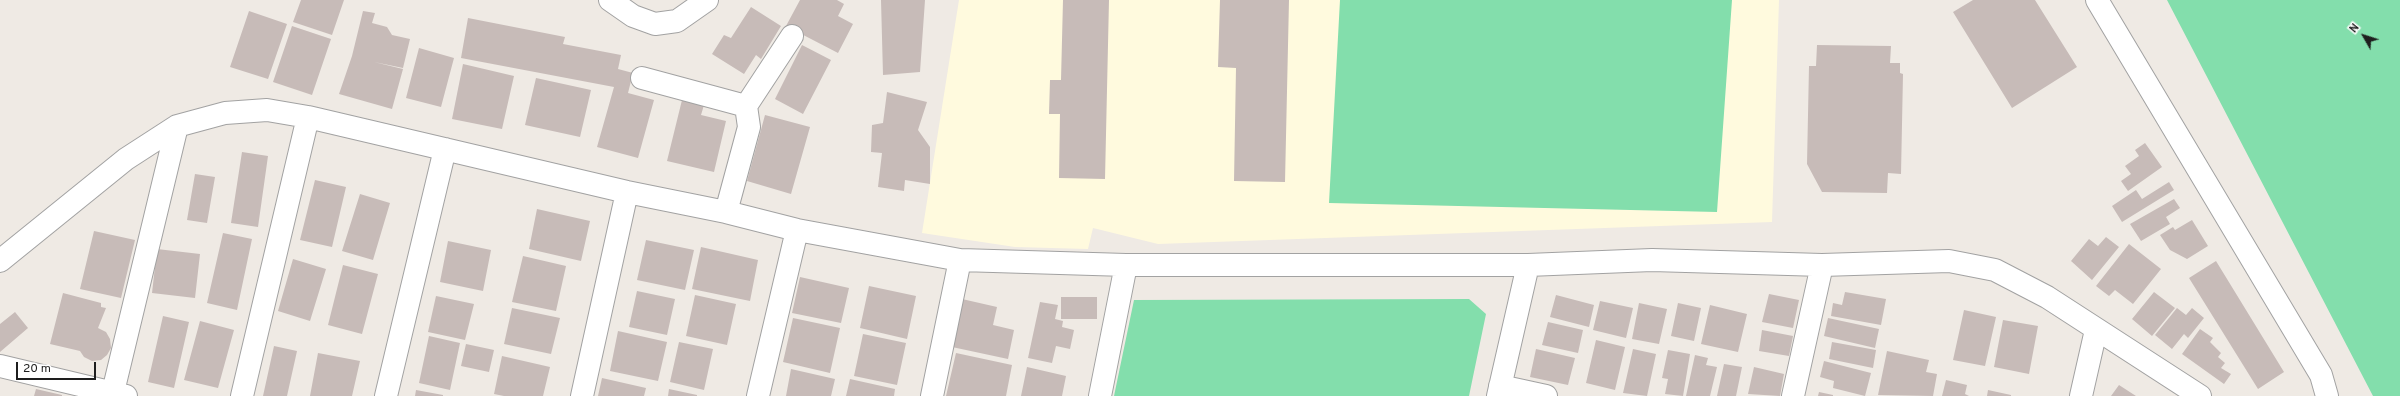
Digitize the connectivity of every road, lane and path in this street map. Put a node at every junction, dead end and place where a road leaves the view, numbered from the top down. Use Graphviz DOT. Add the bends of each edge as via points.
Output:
graph roads {
  1 [pos="610,0"];
  2 [pos="708,0"];
  3 [pos="2097,0"];
  4 [pos="792,36"];
  5 [pos="642,78"];
  6 [pos="746,106"];
  7 [pos="308,117"];
  8 [pos="178,126"];
  9 [pos="445,149"];
  10 [pos="627,192"];
  11 [pos="726,212"];
  12 [pos="797,230"];
  13 [pos="960,260"];
  14 [pos="0,261"];
  15 [pos="1126,265"];
  16 [pos="1528,265"];
  17 [pos="1822,265"];
  18 [pos="2096,330"];
  19 [pos="0,366"];
  20 [pos="1499,391"];
  21 [pos="117,395"];
  22 [pos="242,396"];
  23 [pos="386,396"];
  24 [pos="582,396"];
  25 [pos="758,396"];
  26 [pos="932,396"];
  27 [pos="1100,396"];
  28 [pos="1546,396"];
  29 [pos="1793,396"];
  30 [pos="2081,396"];
  31 [pos="2200,396"];
  32 [pos="2327,396"];
  1 -- 2 [label="street" via="633,16 655,24 677,21"];
  3 -- 32 [label="street" via="2321,375"];
  4 -- 6 [label="street"];
  5 -- 6 [label="street"];
  6 -- 11 [label="street" via="749,128"];
  7 -- 8 [label="street" via="267,110 225,113"];
  7 -- 9 [label="street"];
  7 -- 22 [label="street"];
  8 -- 14 [label="street" via="126,159"];
  8 -- 21 [label="street"];
  9 -- 10 [label="street"];
  9 -- 23 [label="street"];
  10 -- 11 [label="street"];
  10 -- 24 [label="street"];
  11 -- 12 [label="street"];
  12 -- 13 [label="street"];
  12 -- 25 [label="street"];
  13 -- 15 [label="street"];
  13 -- 26 [label="street"];
  15 -- 16 [label="street"];
  15 -- 27 [label="street"];
  16 -- 17 [label="street" via="1652,260"];
  16 -- 20 [label="street"];
  17 -- 18 [label="street" via="1948,261 1995,270 2047,297"];
  17 -- 29 [label="street"];
  18 -- 30 [label="street"];
  18 -- 31 [label="street"];
  19 -- 21 [label="street"];
  20 -- 28 [label="street"];
}
